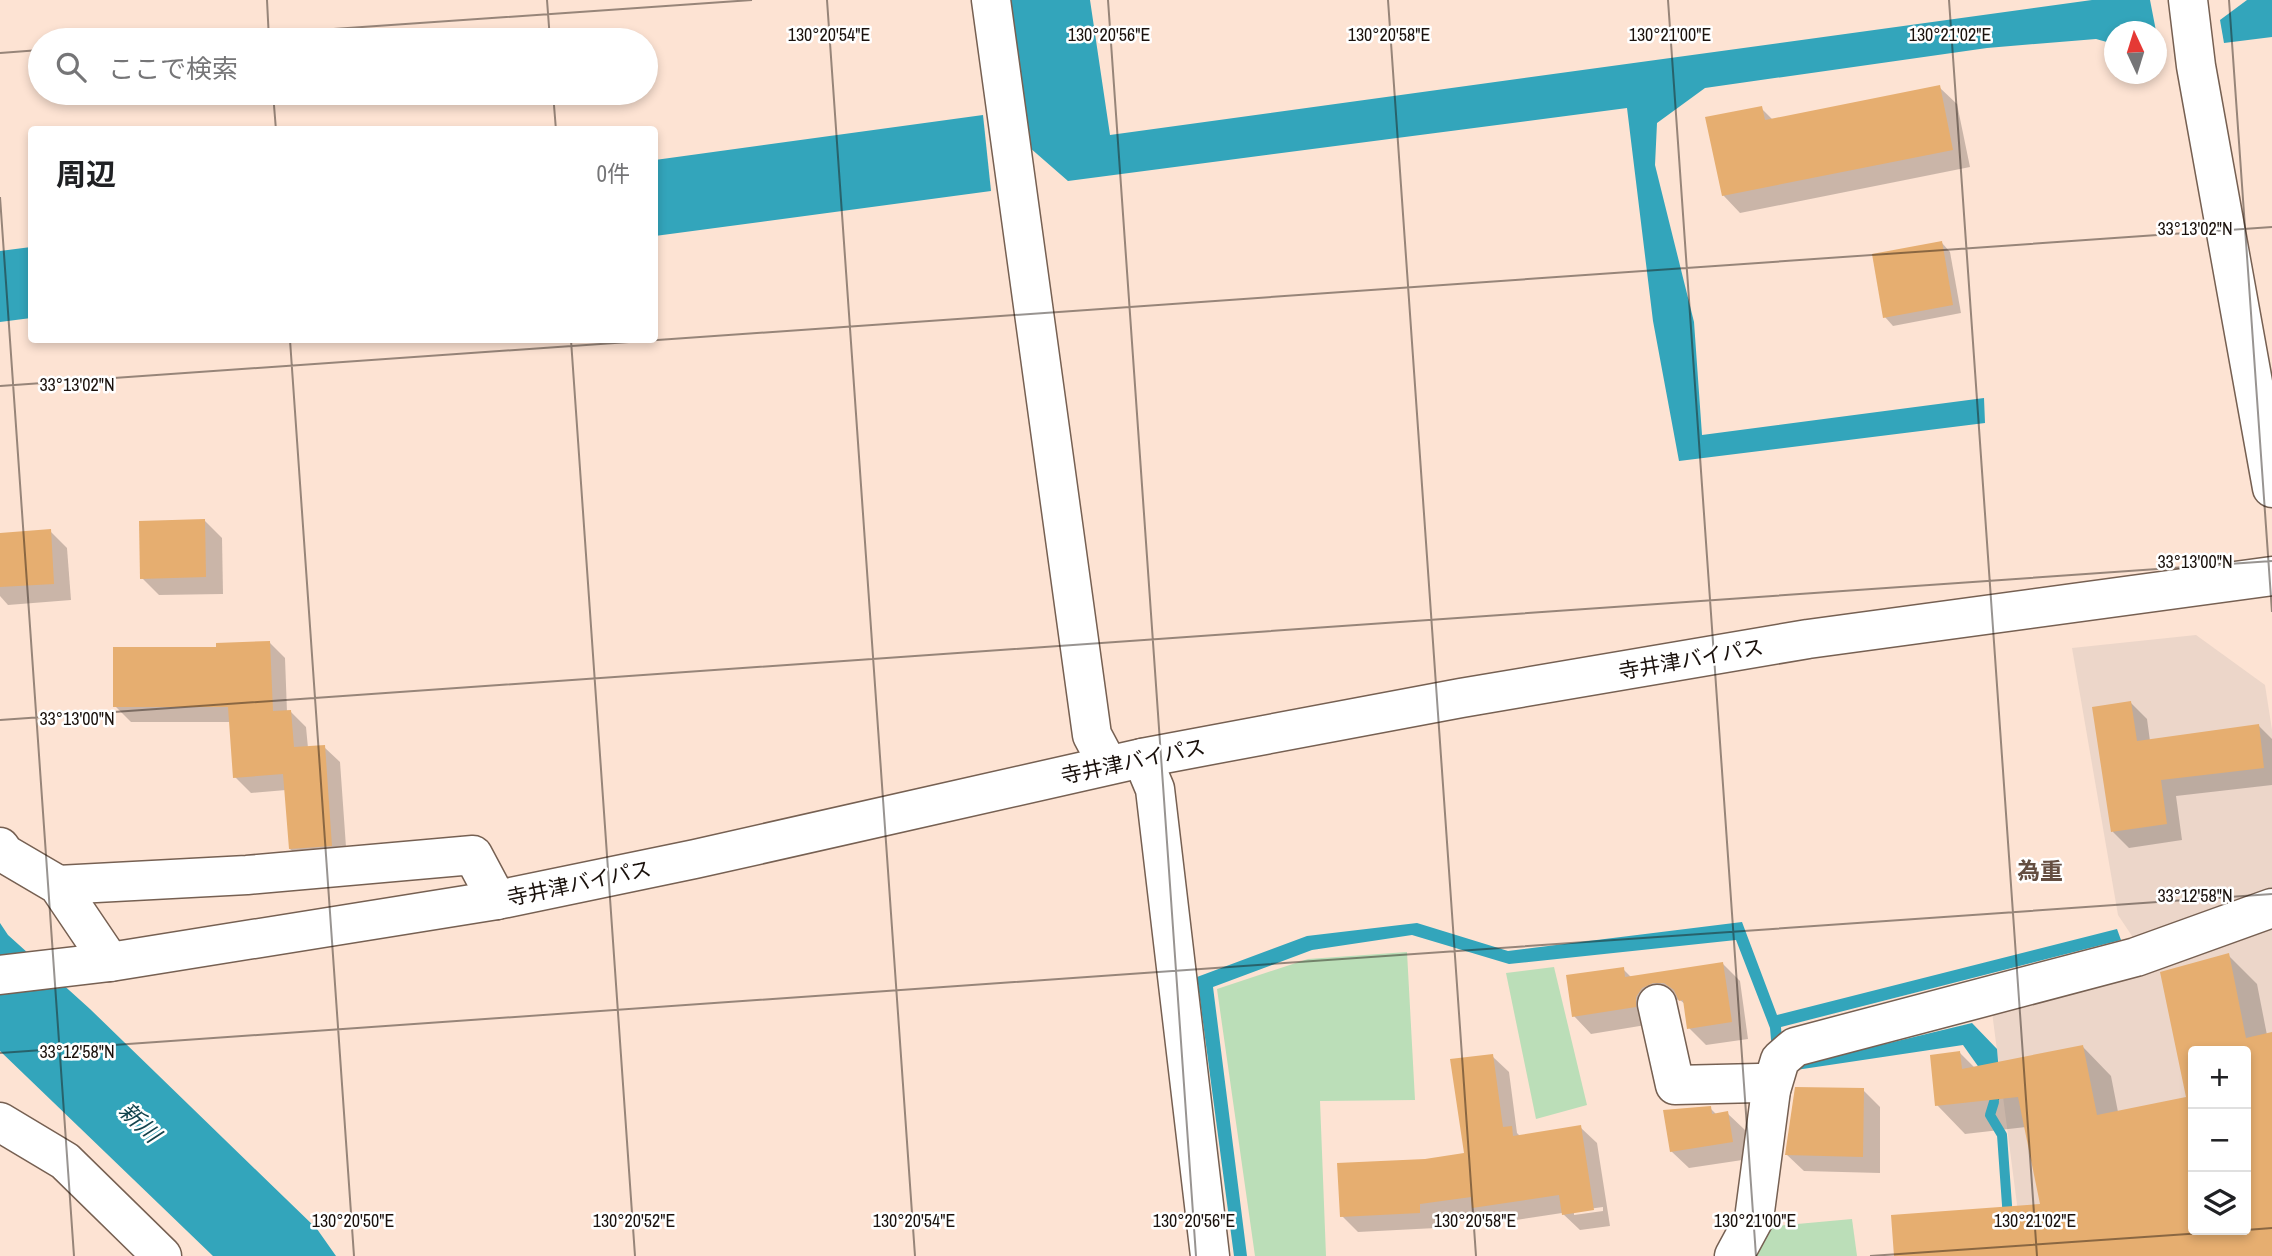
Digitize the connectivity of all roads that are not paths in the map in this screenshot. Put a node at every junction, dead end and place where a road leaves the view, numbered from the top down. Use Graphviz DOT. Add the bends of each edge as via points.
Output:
graph roads {
  1 [pos="990,0"];
  2 [pos="2188,0"];
  3 [pos="2272,488"];
  4 [pos="2272,576"];
  5 [pos="1125,762"];
  6 [pos="0,847"];
  7 [pos="58,885"];
  8 [pos="498,900"];
  9 [pos="2272,908"];
  10 [pos="110,962"];
  11 [pos="0,975"];
  12 [pos="1657,1004"];
  13 [pos="1782,1066"];
  14 [pos="0,1122"];
  15 [pos="162,1256"];
  16 [pos="1210,1256"];
  17 [pos="1734,1256"];
  1 -- 5 [label="main road" via="1091,735"];
  2 -- 3 [label="main road"];
  4 -- 5 [label="main road, 寺井津バイパス" via="1808,639"];
  5 -- 8 [label="main road, 寺井津バイパス"];
  5 -- 16 [label="main road" via="1155,789"];
  6 -- 7 [label="main road"];
  7 -- 8 [label="main road" via="473,855"];
  7 -- 10 [label="main road"];
  8 -- 10 [label="main road, 寺井津バイパス"];
  9 -- 13 [label="main road" via="2136,957"];
  10 -- 11 [label="main road, 寺井津バイパス"];
  12 -- 13 [label="main road" via="1675,1085 1759,1083"];
  13 -- 17 [label="main road" via="1754,1219"];
  14 -- 15 [label="main road" via="65,1161"];
}
